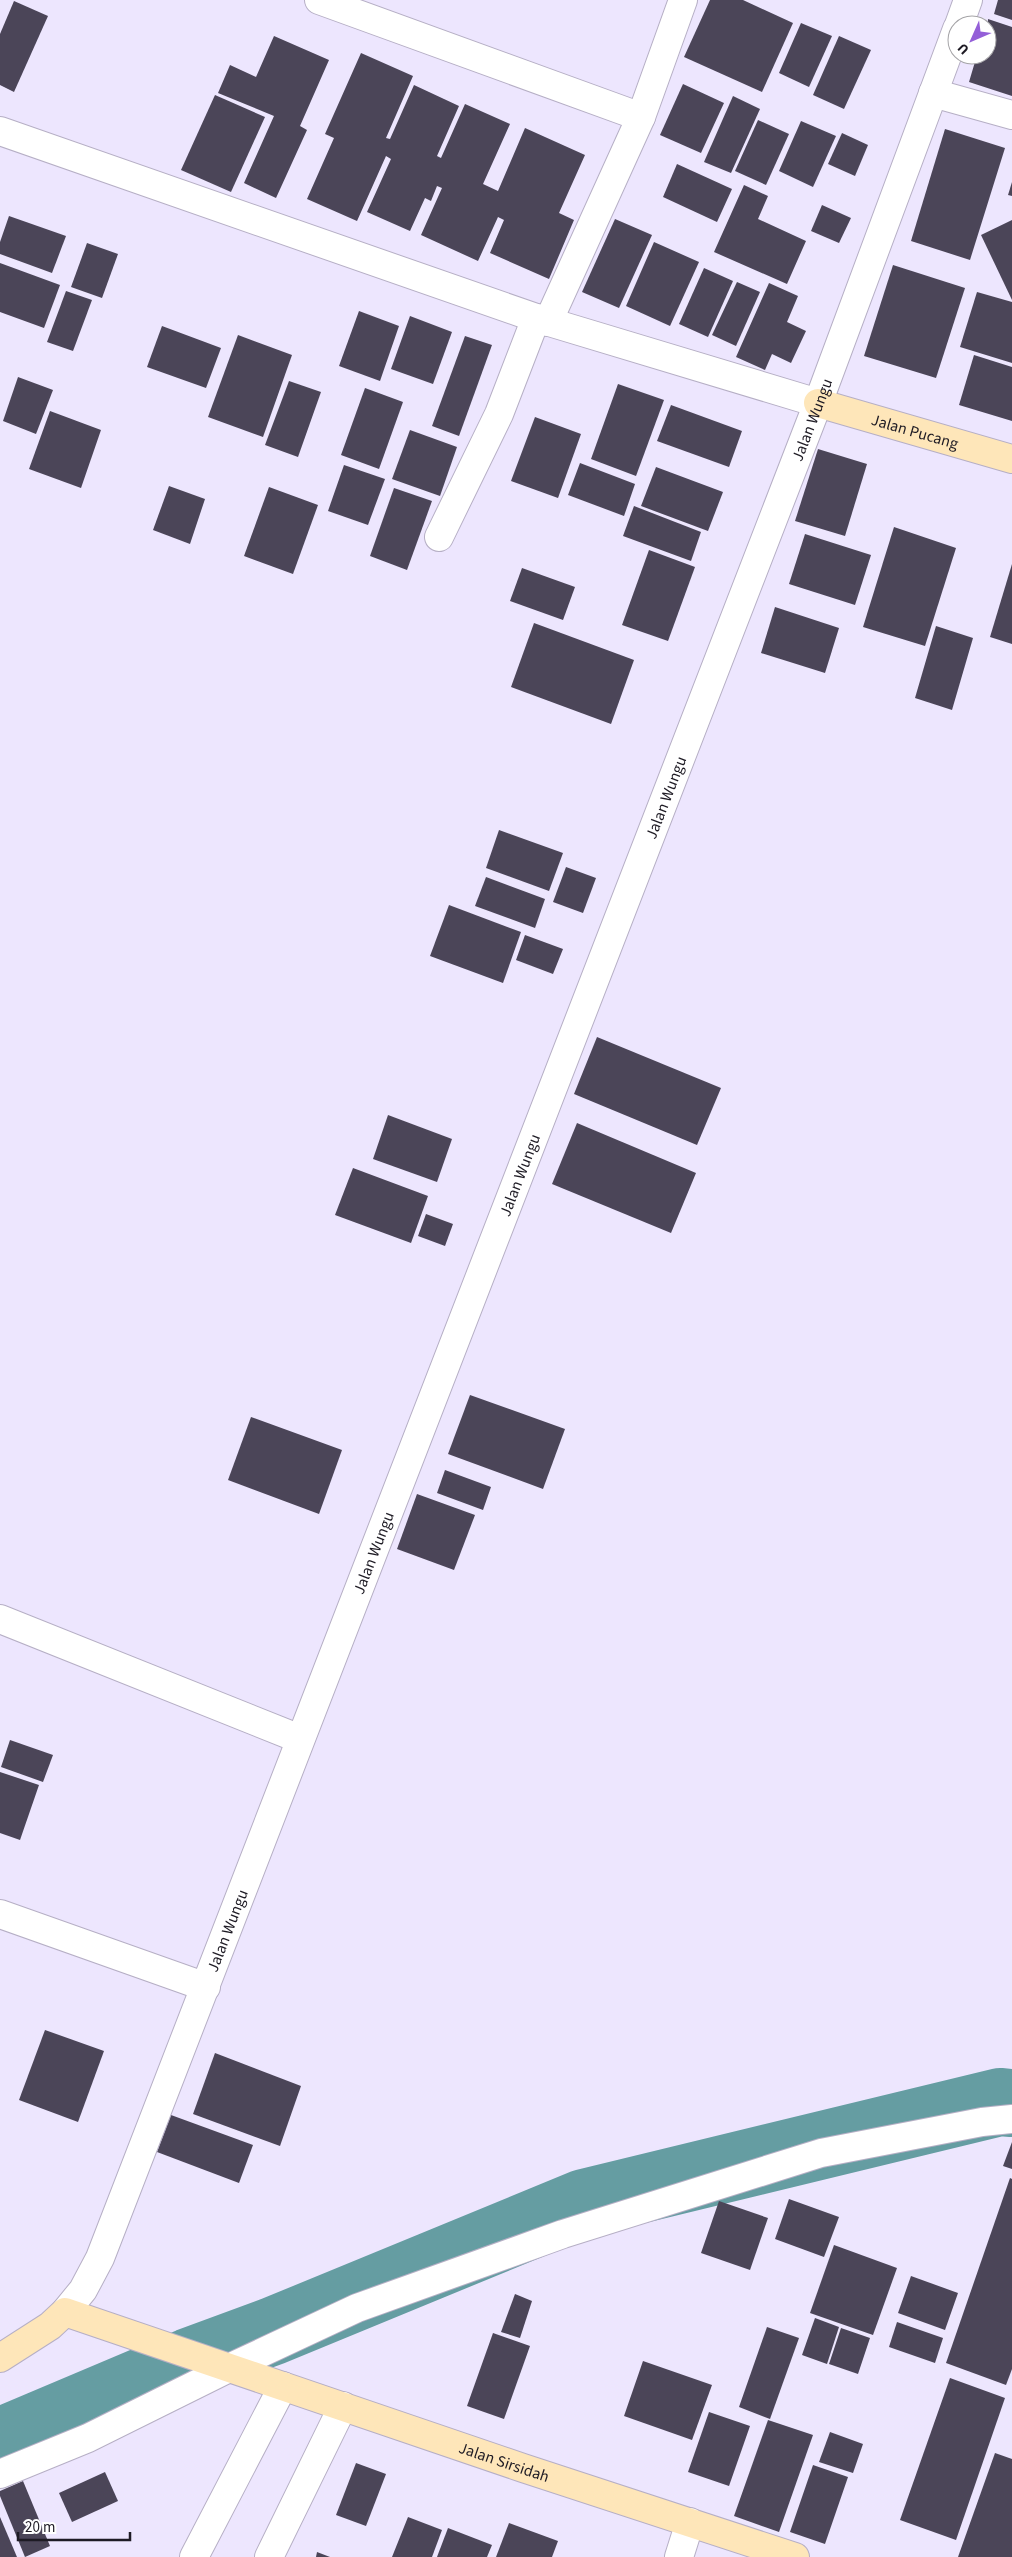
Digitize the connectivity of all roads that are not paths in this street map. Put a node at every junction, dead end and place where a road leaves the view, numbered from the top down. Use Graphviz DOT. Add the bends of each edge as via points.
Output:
graph roads {
  1 [pos="319,0"];
  2 [pos="683,0"];
  3 [pos="968,0"];
  4 [pos="962,15"];
  5 [pos="947,56"];
  6 [pos="933,93"];
  7 [pos="1012,115"];
  8 [pos="641,117"];
  9 [pos="0,131"];
  10 [pos="542,320"];
  11 [pos="818,403"];
  12 [pos="1012,459"];
  13 [pos="439,537"];
  14 [pos="0,1619"];
  15 [pos="300,1739"];
  16 [pos="0,1914"];
  17 [pos="206,1987"];
  18 [pos="1012,2119"];
  19 [pos="65,2312"];
  20 [pos="0,2358"];
  21 [pos="222,2365"];
  22 [pos="282,2386"];
  23 [pos="343,2406"];
  24 [pos="0,2474"];
  25 [pos="690,2522"];
  26 [pos="194,2557"];
  27 [pos="268,2557"];
  28 [pos="679,2557"];
  29 [pos="795,2557"];
  1 -- 8 [label="street"];
  2 -- 8 [label="street"];
  3 -- 4 [label="street"];
  5 -- 6 [label="street, Jalan Wungu"];
  6 -- 7 [label="street"];
  6 -- 11 [label="street, Jalan Wungu"];
  8 -- 10 [label="street"];
  9 -- 10 [label="street"];
  10 -- 11 [label="street"];
  10 -- 13 [label="street"];
  11 -- 12 [label="street, Jalan Pucang"];
  11 -- 15 [label="street, Jalan Wungu"];
  14 -- 15 [label="street"];
  15 -- 17 [label="street, Jalan Wungu"];
  16 -- 17 [label="street"];
  17 -- 19 [label="street, Jalan Wungu" via="100,2258 83,2290"];
  18 -- 21 [label="street" via="821,2152 582,2228 357,2308"];
  19 -- 20 [label="street" via="50,2326"];
  19 -- 21 [label="street, Jalan Sirsidah"];
  21 -- 22 [label="street, Jalan Sirsidah"];
  21 -- 24 [label="street" via="88,2438"];
  22 -- 23 [label="street, Jalan Sirsidah"];
  22 -- 26 [label="street"];
  23 -- 25 [label="street, Jalan Sirsidah"];
  23 -- 27 [label="street"];
  25 -- 28 [label="street"];
  25 -- 29 [label="street, Jalan Sirsidah"];
}
